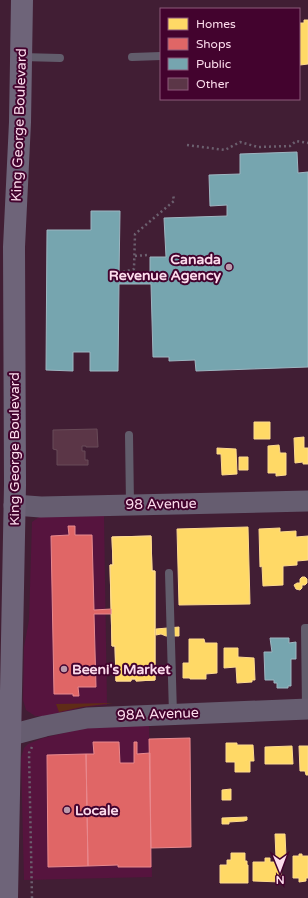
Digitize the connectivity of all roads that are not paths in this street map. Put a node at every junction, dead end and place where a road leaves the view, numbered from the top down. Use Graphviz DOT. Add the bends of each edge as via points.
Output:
graph roads {
  1 [pos="22,0"];
  2 [pos="160,56"];
  3 [pos="21,57"];
  4 [pos="132,57"];
  5 [pos="60,58"];
  6 [pos="129,435"];
  7 [pos="308,501"];
  8 [pos="5,504"];
  9 [pos="130,505"];
  10 [pos="169,573"];
  11 [pos="308,628"];
  12 [pos="307,709"];
  13 [pos="173,714"];
  14 [pos="4,737"];
  15 [pos="7,898"];
  1 -- 3 [label="main road, King George Boulevard"];
  2 -- 4 [label="lane"];
  3 -- 5 [label="lane"];
  3 -- 8 [label="main road, King George Boulevard"];
  6 -- 9 [label="lane"];
  7 -- 9 [label="street, 98 Avenue"];
  8 -- 9 [label="street, 98 Avenue" via="40,507"];
  8 -- 14 [label="main road, King George Boulevard"];
  10 -- 13 [label="lane"];
  11 -- 12 [label="lane" via="305,628"];
  12 -- 13 [label="street, 98A Avenue"];
  13 -- 14 [label="street, 98A Avenue" via="87,718"];
  14 -- 15 [label="main road, King George Boulevard"];
}
